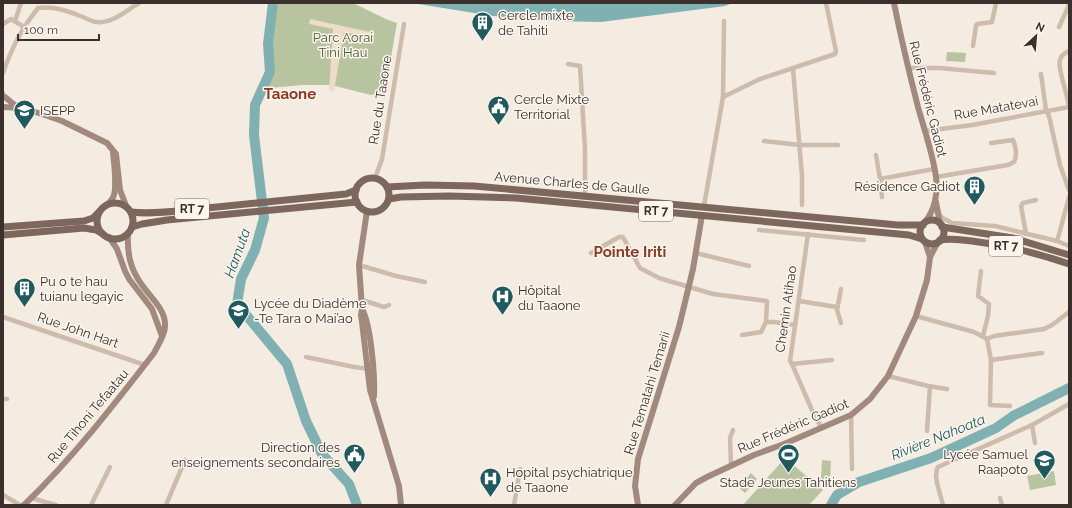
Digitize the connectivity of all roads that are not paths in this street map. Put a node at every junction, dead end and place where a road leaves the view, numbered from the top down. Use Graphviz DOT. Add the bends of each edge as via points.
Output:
graph roads {
  1 [pos="21,3"];
  2 [pos="42,3"];
  3 [pos="139,3"];
  4 [pos="826,3"];
  5 [pos="894,3"];
  6 [pos="996,3"];
  7 [pos="1069,5"];
  8 [pos="38,8"];
  9 [pos="15,21"];
  10 [pos="724,21"];
  11 [pos="3,24"];
  12 [pos="404,24"];
  13 [pos="24,27"];
  14 [pos="1059,27"];
  15 [pos="973,46"];
  16 [pos="1069,52"];
  17 [pos="568,64"];
  18 [pos="908,68"];
  19 [pos="793,69"];
  20 [pos="994,73"];
  21 [pos="3,74"];
  22 [pos="1041,74"];
  23 [pos="3,95"];
  24 [pos="723,97"];
  25 [pos="3,107"];
  26 [pos="1069,107"];
  27 [pos="22,108"];
  28 [pos="1046,110"];
  29 [pos="925,131"];
  30 [pos="764,141"];
  31 [pos="991,143"];
  32 [pos="800,145"];
  33 [pos="838,145"];
  34 [pos="112,149"];
  35 [pos="876,155"];
  36 [pos="934,169"];
  37 [pos="936,177"];
  38 [pos="375,178"];
  39 [pos="880,179"];
  40 [pos="387,187"];
  41 [pos="356,190"];
  42 [pos="1069,190"];
  43 [pos="585,196"];
  44 [pos="882,197"];
  45 [pos="1069,198"];
  46 [pos="389,199"];
  47 [pos="1036,200"];
  48 [pos="935,201"];
  49 [pos="357,202"];
  50 [pos="802,205"];
  51 [pos="267,206"];
  52 [pos="704,206"];
  53 [pos="104,208"];
  54 [pos="129,210"];
  55 [pos="367,211"];
  56 [pos="937,212"];
  57 [pos="702,215"];
  58 [pos="924,224"];
  59 [pos="941,225"];
  60 [pos="3,227"];
  61 [pos="130,230"];
  62 [pos="758,230"];
  63 [pos="808,234"];
  64 [pos="1026,234"];
  65 [pos="3,235"];
  66 [pos="106,236"];
  67 [pos="1058,238"];
  68 [pos="864,240"];
  69 [pos="924,240"];
  70 [pos="939,241"];
  71 [pos="1069,246"];
  72 [pos="591,253"];
  73 [pos="696,253"];
  74 [pos="1069,256"];
  75 [pos="930,257"];
  76 [pos="1069,264"];
  77 [pos="359,265"];
  78 [pos="749,266"];
  79 [pos="981,271"];
  80 [pos="425,282"];
  81 [pos="689,288"];
  82 [pos="841,289"];
  83 [pos="362,300"];
  84 [pos="799,301"];
  85 [pos="389,305"];
  86 [pos="837,307"];
  87 [pos="1069,312"];
  88 [pos="916,316"];
  89 [pos="3,317"];
  90 [pos="766,322"];
  91 [pos="841,323"];
  92 [pos="794,325"];
  93 [pos="742,335"];
  94 [pos="162,336"];
  95 [pos="985,338"];
  96 [pos="1042,353"];
  97 [pos="306,357"];
  98 [pos="832,360"];
  99 [pos="991,360"];
  100 [pos="792,364"];
  101 [pos="145,365"];
  102 [pos="370,369"];
  103 [pos="888,376"];
  104 [pos="930,386"];
  105 [pos="948,388"];
  106 [pos="1069,404"];
  107 [pos="1010,406"];
  108 [pos="851,415"];
  109 [pos="1032,426"];
  110 [pos="822,428"];
  111 [pos="733,430"];
  112 [pos="927,431"];
  113 [pos="1035,443"];
  114 [pos="185,460"];
  115 [pos="731,465"];
  116 [pos="110,467"];
  117 [pos="520,469"];
  118 [pos="852,469"];
  119 [pos="3,495"];
  120 [pos="31,498"];
  121 [pos="1000,498"];
  122 [pos="39,503"];
  123 [pos="20,505"];
  124 [pos="24,505"];
  125 [pos="56,505"];
  126 [pos="91,505"];
  127 [pos="166,505"];
  128 [pos="401,505"];
  129 [pos="514,505"];
  130 [pos="638,505"];
  131 [pos="675,505"];
  132 [pos="943,505"];
  133 [pos="1002,505"];
  1 -- 9 [label="street"];
  2 -- 8 [label="street"];
  3 -- 8 [label="street" via="105,22 97,22 61,9"];
  4 -- 19 [label="street" via="835,54"];
  5 -- 18 [label="main road, Rue Frédéric Gadiot"];
  6 -- 15 [label="street" via="992,22 977,24"];
  7 -- 14 [label="street"];
  8 -- 13 [label="street"];
  9 -- 11 [label="street" via="11,18"];
  9 -- 13 [label="street"];
  10 -- 24 [label="street"];
  12 -- 38 [label="street, Rue du Taaone" via="382,159"];
  13 -- 21 [label="street"];
  16 -- 26 [label="street, Rue Matatevai" via="1062,55 1059,63"];
  17 -- 43 [label="street" via="580,66"];
  18 -- 20 [label="street"];
  18 -- 29 [label="main road, Rue Frédéric Gadiot"];
  19 -- 24 [label="street" via="760,79"];
  19 -- 32 [label="street"];
  22 -- 28 [label="street, Rue Matatevai"];
  23 -- 25 [label="main road"];
  23 -- 27 [label="main road"];
  24 -- 52 [label="street"];
  25 -- 27 [label="main road"];
  26 -- 28 [label="street, Rue Matatevai"];
  27 -- 34 [label="main road" via="62,121 107,143"];
  28 -- 29 [label="street, Rue Matatevai" via="972,125"];
  28 -- 42 [label="street"];
  29 -- 36 [label="main road, Rue Frédéric Gadiot"];
  30 -- 32 [label="street"];
  31 -- 37 [label="street" via="1013,140 1016,147 1014,162 1001,167"];
  32 -- 33 [label="street"];
  32 -- 50 [label="street"];
  34 -- 53 [label="main road" via="115,191"];
  34 -- 54 [label="main road" via="118,158 120,190"];
  35 -- 39 [label="street"];
  36 -- 37 [label="main road, Rue Frédéric Gadiot"];
  36 -- 39 [label="street"];
  37 -- 48 [label="main road, Rue Frédéric Gadiot"];
  38 -- 40 [label="main road"];
  38 -- 41 [label="main road, RT 7" via="362,181"];
  39 -- 44 [label="street"];
  40 -- 43 [label="main road, Avenue Charles de Gaulle / RT 7" via="474,186"];
  40 -- 46 [label="main road"];
  41 -- 49 [label="main road"];
  41 -- 51 [label="main road, RT 7" via="346,194"];
  43 -- 52 [label="main road, Avenue Charles de Gaulle / RT 7"];
  45 -- 67 [label="street"];
  46 -- 55 [label="main road" via="379,210"];
  46 -- 57 [label="main road, Avenue Charles de Gaulle / RT 7" via="504,197"];
  47 -- 64 [label="street" via="1021,206"];
  48 -- 56 [label="main road, Rue Frédéric Gadiot"];
  48 -- 58 [label="main road, Rue Frédéric Gadiot"];
  49 -- 51 [label="main road, RT 7"];
  49 -- 55 [label="main road"];
  51 -- 54 [label="main road, RT 7" via="254,203 141,213"];
  51 -- 61 [label="main road, RT 7" via="254,211 142,224"];
  52 -- 58 [label="main road, Avenue Charles de Gaulle / RT 7" via="898,225"];
  53 -- 54 [label="main road, RT 7" via="117,203"];
  53 -- 60 [label="main road" via="94,218 84,221"];
  53 -- 66 [label="main road" via="98,222 99,228"];
  54 -- 61 [label="main road" via="133,218"];
  55 -- 77 [label="main road"];
  56 -- 59 [label="main road, Rue Frédéric Gadiot"];
  56 -- 64 [label="street" via="952,223 995,226"];
  57 -- 69 [label="main road, Avenue Charles de Gaulle / RT 7" via="909,235"];
  57 -- 73 [label="main road, Rue Tematahi Temarii"];
  58 -- 59 [label="main road, RT 7" via="932,220"];
  58 -- 69 [label="main road" via="920,232"];
  59 -- 70 [label="main road" via="943,235"];
  59 -- 74 [label="main road, RT 7" via="1013,238"];
  61 -- 66 [label="main road, RT 7" via="119,238"];
  61 -- 94 [label="main road, Rue Tihoni Tefaatau" via="127,246 129,259 141,285 162,314 166,325"];
  62 -- 63 [label="street"];
  63 -- 68 [label="street"];
  63 -- 84 [label="street, Chemin Atihao"];
  64 -- 71 [label="street"];
  65 -- 66 [label="main road, RT 7" via="84,228 96,230"];
  66 -- 94 [label="main road" via="117,249 129,279 152,309"];
  69 -- 70 [label="main road, RT 7" via="932,244"];
  69 -- 75 [label="main road, Rue Frédéric Gadiot"];
  70 -- 75 [label="main road, Rue Frédéric Gadiot"];
  70 -- 76 [label="main road, RT 7" via="951,238 999,245"];
  72 -- 81 [label="street" via="623,237 640,268 659,278"];
  73 -- 78 [label="street"];
  73 -- 81 [label="main road, Rue Tematahi Temarii"];
  75 -- 88 [label="main road, Rue Frédéric Gadiot" via="927,280"];
  77 -- 80 [label="street"];
  77 -- 83 [label="main road"];
  79 -- 95 [label="street" via="978,296 989,304"];
  81 -- 90 [label="street" via="713,294 767,300"];
  81 -- 130 [label="main road, Rue Tematahi Temarii" via="672,353 638,459 635,486"];
  82 -- 86 [label="street"];
  83 -- 85 [label="street" via="384,307"];
  83 -- 102 [label="main road" via="361,315"];
  84 -- 86 [label="street"];
  84 -- 92 [label="street, Chemin Atihao"];
  86 -- 91 [label="street"];
  87 -- 95 [label="street" via="1044,329"];
  88 -- 95 [label="street" via="974,332"];
  88 -- 103 [label="main road, Rue Frédéric Gadiot"];
  89 -- 101 [label="street, Rue John Hart"];
  90 -- 92 [label="street"];
  90 -- 93 [label="street" via="761,332"];
  92 -- 100 [label="street, Chemin Atihao" via="790,361"];
  94 -- 101 [label="main road, Rue Tihoni Tefaatau"];
  95 -- 99 [label="street"];
  96 -- 99 [label="street"];
  97 -- 102 [label="street"];
  98 -- 100 [label="street"];
  99 -- 107 [label="street" via="990,405"];
  100 -- 110 [label="street, Chemin Atihao"];
  101 -- 120 [label="main road, Rue Tihoni Tefaatau" via="71,458"];
  102 -- 128 [label="main road" via="370,390 399,486"];
  103 -- 104 [label="street"];
  103 -- 108 [label="main road, Rue Frédéric Gadiot" via="870,400"];
  104 -- 105 [label="street"];
  104 -- 112 [label="street"];
  106 -- 109 [label="street"];
  108 -- 110 [label="main road, Rue Frédéric Gadiot"];
  108 -- 118 [label="street"];
  109 -- 113 [label="street"];
  109 -- 132 [label="street" via="937,468 937,483"];
  110 -- 115 [label="main road, Rue Frédéric Gadiot"];
  111 -- 115 [label="street" via="730,438"];
  114 -- 127 [label="street"];
  115 -- 131 [label="main road, Rue Frédéric Gadiot" via="696,483"];
  116 -- 126 [label="street"];
  117 -- 129 [label="street"];
  119 -- 123 [label="street"];
  120 -- 122 [label="street"];
  120 -- 124 [label="main road, Rue Tihoni Tefaatau"];
  121 -- 133 [label="street"];
  122 -- 125 [label="street"];
}
